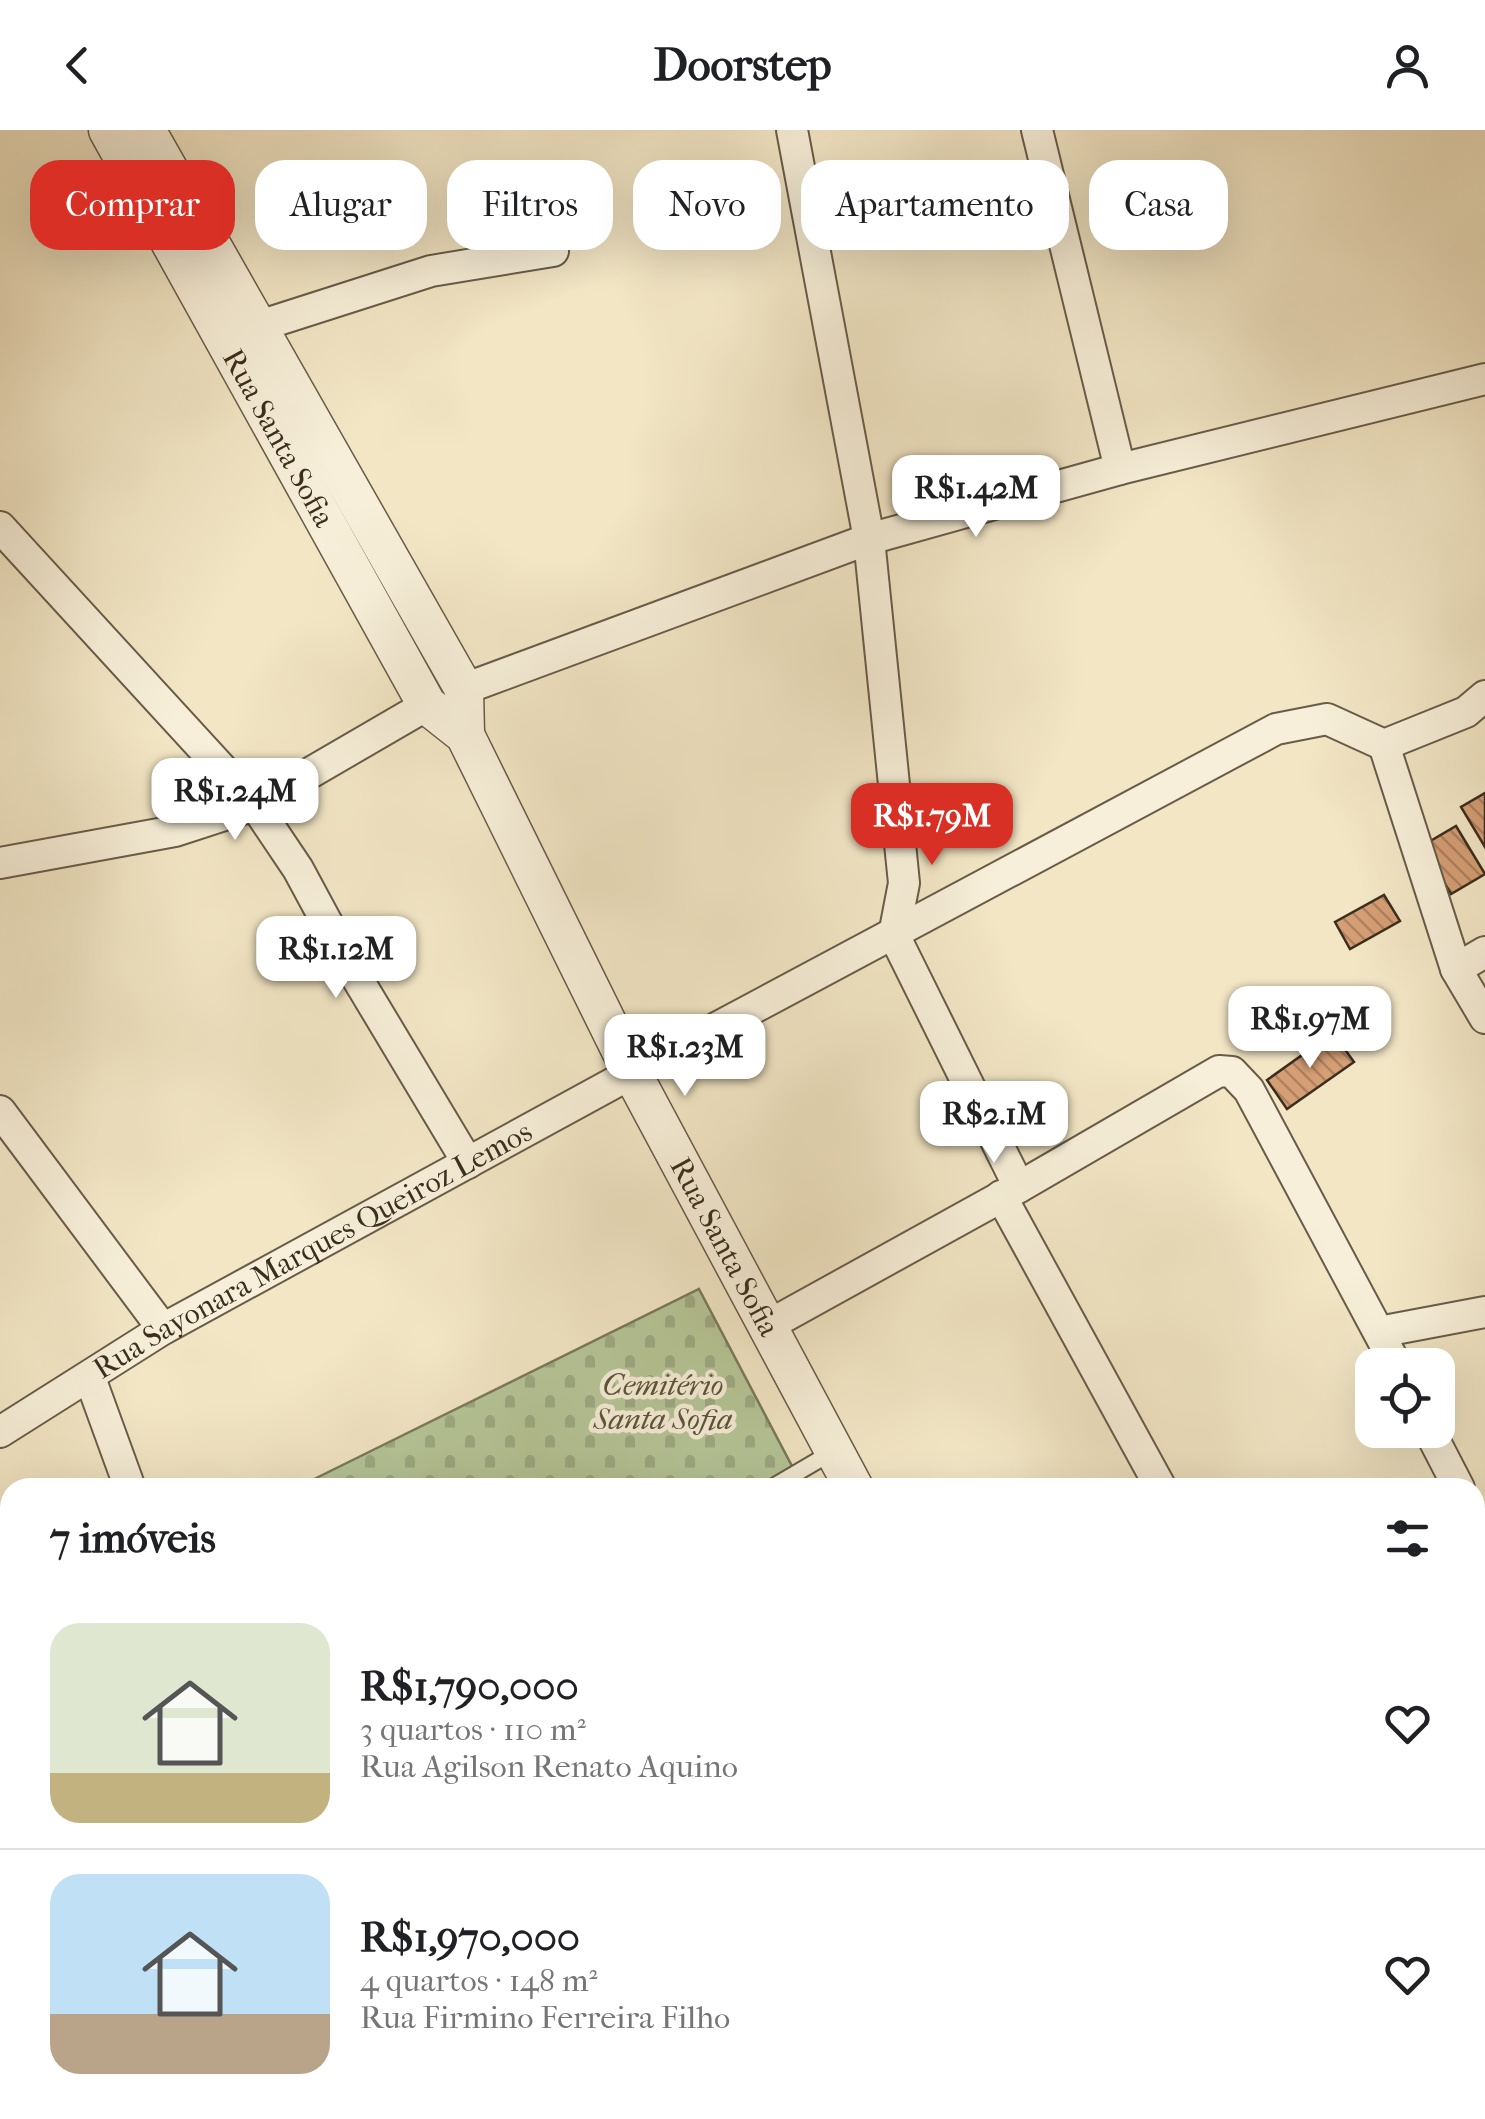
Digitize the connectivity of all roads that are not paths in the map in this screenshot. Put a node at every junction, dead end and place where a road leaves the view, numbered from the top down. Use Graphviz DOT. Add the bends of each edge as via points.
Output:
graph roads {
  1 [pos="792,130"];
  2 [pos="1037,130"];
  3 [pos="133,133"];
  4 [pos="553,251"];
  5 [pos="241,335"];
  6 [pos="1485,378"];
  7 [pos="1120,469"];
  8 [pos="0,527"];
  9 [pos="868,539"];
  10 [pos="464,689"];
  11 [pos="1485,696"];
  12 [pos="427,705"];
  13 [pos="465,736"];
  14 [pos="1384,744"];
  15 [pos="255,805"];
  16 [pos="0,863"];
  17 [pos="894,935"];
  18 [pos="1485,952"];
  19 [pos="1456,968"];
  20 [pos="1485,1018"];
  21 [pos="632,1073"];
  22 [pos="0,1111"];
  23 [pos="468,1163"];
  24 [pos="1010,1192"];
  25 [pos="1485,1312"];
  26 [pos="769,1325"];
  27 [pos="163,1329"];
  28 [pos="1379,1332"];
  29 [pos="1387,1348"];
  30 [pos="90,1378"];
  31 [pos="0,1432"];
  32 [pos="1438,1448"];
  33 [pos="834,1451"];
  34 [pos="126,1478"];
  35 [pos="788,1478"];
  36 [pos="849,1478"];
  37 [pos="1156,1478"];
  38 [pos="1453,1478"];
  1 -- 9 [label="street"];
  2 -- 7 [label="street"];
  3 -- 5 [label="street, Rua Santa Sofia"];
  4 -- 5 [label="street" via="431,271"];
  5 -- 10 [label="street, Rua Santa Sofia"];
  5 -- 12 [label="street, Rua Santa Sofia"];
  6 -- 7 [label="street"];
  7 -- 9 [label="street"];
  8 -- 15 [label="street"];
  9 -- 10 [label="street"];
  9 -- 17 [label="street" via="904,883"];
  10 -- 13 [label="street, Rua Santa Sofia"];
  11 -- 14 [label="street" via="1466,712"];
  12 -- 13 [label="street, Rua Santa Sofia"];
  12 -- 15 [label="street"];
  13 -- 21 [label="street, Rua Santa Sofia"];
  14 -- 17 [label="street, Rua Sayonara Marques Queiroz Lemos" via="1326,719 1276,730"];
  14 -- 19 [label="street"];
  15 -- 16 [label="street" via="176,831"];
  15 -- 23 [label="street"];
  17 -- 21 [label="street, Rua Sayonara Marques Queiroz Lemos"];
  17 -- 24 [label="street"];
  18 -- 19 [label="street"];
  19 -- 20 [label="street"];
  21 -- 23 [label="street, Rua Sayonara Marques Queiroz Lemos"];
  21 -- 26 [label="street, Rua Santa Sofia"];
  22 -- 27 [label="street"];
  23 -- 27 [label="street, Rua Sayonara Marques Queiroz Lemos"];
  24 -- 26 [label="street"];
  24 -- 28 [label="street" via="1219,1071 1232,1072 1249,1090"];
  24 -- 37 [label="street"];
  25 -- 28 [label="street"];
  26 -- 33 [label="street, Rua Santa Sofia"];
  27 -- 30 [label="street, Rua Sayonara Marques Queiroz Lemos"];
  28 -- 29 [label="street"];
  30 -- 31 [label="street, Rua Sayonara Marques Queiroz Lemos"];
  30 -- 34 [label="street"];
  32 -- 38 [label="street"];
  33 -- 35 [label="lane"];
  33 -- 36 [label="street, Rua Santa Sofia"];
}
